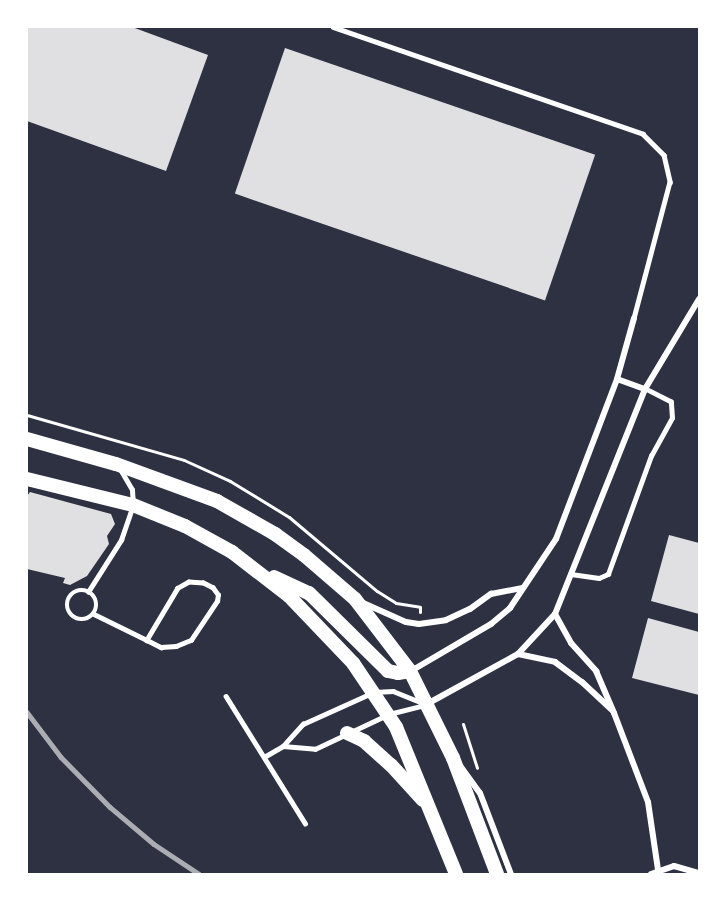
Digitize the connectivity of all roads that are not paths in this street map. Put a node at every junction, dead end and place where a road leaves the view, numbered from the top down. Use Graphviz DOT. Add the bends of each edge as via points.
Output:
graph roads {
  1 [pos="333,27"];
  2 [pos="699,299"];
  3 [pos="634,318"];
  4 [pos="616,379"];
  5 [pos="645,389"];
  6 [pos="27,439"];
  7 [pos="116,464"];
  8 [pos="27,479"];
  9 [pos="133,506"];
  10 [pos="256,569"];
  11 [pos="571,574"];
  12 [pos="521,588"];
  13 [pos="88,592"];
  14 [pos="355,599"];
  15 [pos="94,614"];
  16 [pos="555,614"];
  17 [pos="147,640"];
  18 [pos="518,654"];
  19 [pos="410,671"];
  20 [pos="374,692"];
  21 [pos="226,696"];
  22 [pos="427,704"];
  23 [pos="614,713"];
  24 [pos="389,714"];
  25 [pos="347,733"];
  26 [pos="283,746"];
  27 [pos="264,757"];
  28 [pos="453,758"];
  29 [pos="430,809"];
  30 [pos="305,823"];
  31 [pos="658,870"];
  32 [pos="699,873"];
  33 [pos="456,874"];
  34 [pos="497,874"];
  35 [pos="511,874"];
  36 [pos="651,874"];
  1 -- 3 [label="lane" via="643,134 664,155 670,182"];
  2 -- 5 [label="street"];
  3 -- 4 [label="street"];
  4 -- 5 [label="street"];
  4 -- 12 [label="street" via="556,539"];
  5 -- 11 [label="street"];
  5 -- 11 [label="lane" via="671,402 672,418 651,456 608,573 599,578"];
  6 -- 7 [label="main road"];
  7 -- 9 [label="lane" via="132,490"];
  7 -- 14 [label="main road" via="217,501 248,517 304,555"];
  8 -- 9 [label="main road"];
  9 -- 10 [label="main road" via="185,526"];
  9 -- 13 [label="lane" via="121,540"];
  10 -- 19 [label="main road" via="309,593 388,671"];
  10 -- 20 [label="main road" via="317,622"];
  11 -- 16 [label="street"];
  12 -- 14 [label="street" via="491,594 446,620 419,624"];
  12 -- 19 [label="street" via="510,608 491,624"];
  13 -- 15 [label="lane" via="96,602"];
  13 -- 15 [label="lane" via="71,595 67,608 76,619 86,620"];
  14 -- 19 [label="main road"];
  15 -- 17 [label="lane"];
  16 -- 18 [label="street"];
  16 -- 23 [label="street" via="571,643 596,671"];
  17 -- 17 [label="lane" via="178,588 189,582 203,583 218,595 191,640 161,647"];
  18 -- 22 [label="street"];
  18 -- 23 [label="street" via="555,662"];
  19 -- 22 [label="main road"];
  20 -- 22 [label="lane" via="393,691"];
  20 -- 24 [label="main road"];
  20 -- 26 [label="lane" via="303,724"];
  21 -- 27 [label="lane"];
  22 -- 24 [label="lane"];
  22 -- 28 [label="main road"];
  23 -- 31 [label="street" via="648,801"];
  24 -- 25 [label="lane"];
  24 -- 29 [label="main road"];
  25 -- 26 [label="lane" via="315,748"];
  25 -- 29 [label="main road" via="364,741 391,765"];
  26 -- 27 [label="lane"];
  27 -- 30 [label="lane"];
  28 -- 34 [label="main road"];
  28 -- 35 [label="street" via="480,793"];
  29 -- 33 [label="main road"];
  31 -- 32 [label="street" via="682,867"];
  31 -- 36 [label="street"];
}
